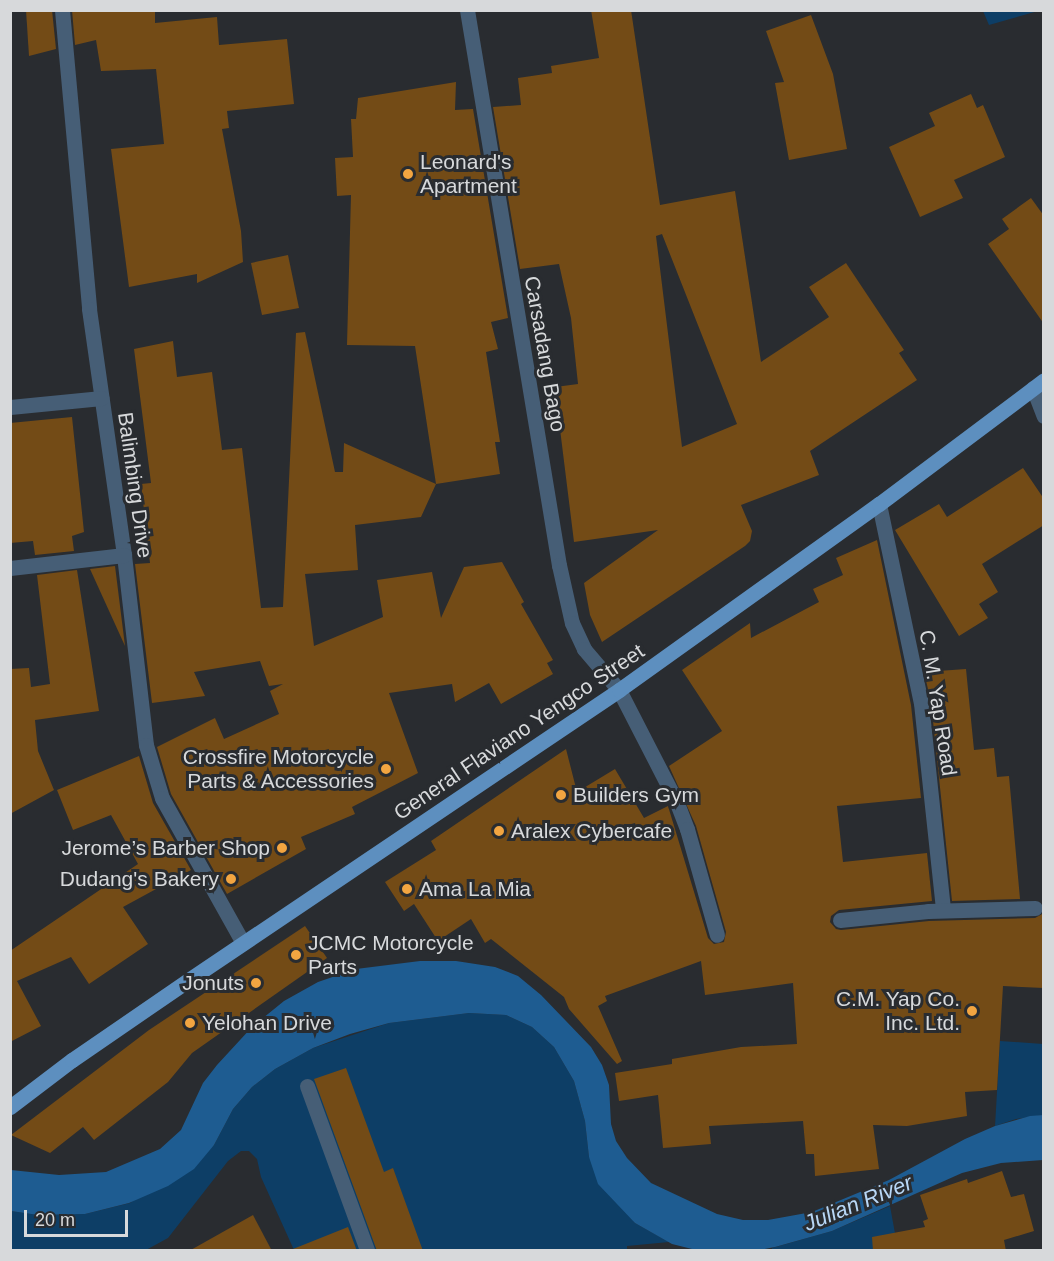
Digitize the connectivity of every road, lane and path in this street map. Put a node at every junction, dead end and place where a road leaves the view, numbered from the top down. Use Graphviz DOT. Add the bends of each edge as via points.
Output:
graph roads {
  1 [pos="62,10"];
  2 [pos="467,10"];
  3 [pos="1038,384"];
  4 [pos="102,398"];
  5 [pos="10,407"];
  6 [pos="1044,416"];
  7 [pos="879,504"];
  8 [pos="124,555"];
  9 [pos="10,567"];
  10 [pos="619,690"];
  11 [pos="1035,908"];
  12 [pos="943,910"];
  13 [pos="840,920"];
  14 [pos="717,934"];
  15 [pos="243,943"];
  16 [pos="307,1086"];
  17 [pos="10,1107"];
  18 [pos="367,1251"];
  1 -- 4 [label="street, Balimbing Drive" via="89,309"];
  2 -- 10 [label="street, Carsadang Bago" via="572,623 584,649"];
  3 -- 6 [label="street"];
  3 -- 7 [label="main road, General Flaviano Yengco Street"];
  4 -- 5 [label="street"];
  4 -- 8 [label="street, Balimbing Drive"];
  7 -- 10 [label="main road, General Flaviano Yengco Street"];
  7 -- 12 [label="street, C. M. Yap Road" via="921,703"];
  8 -- 9 [label="street"];
  8 -- 15 [label="street, Balimbing Drive" via="143,726 153,772 162,798"];
  10 -- 14 [label="street, Carsadang Bago" via="681,812"];
  10 -- 15 [label="main road, General Flaviano Yengco Street"];
  11 -- 12 [label="street"];
  12 -- 13 [label="street"];
  15 -- 17 [label="main road, General Flaviano Yengco Street"];
  16 -- 18 [label="street"];
}
